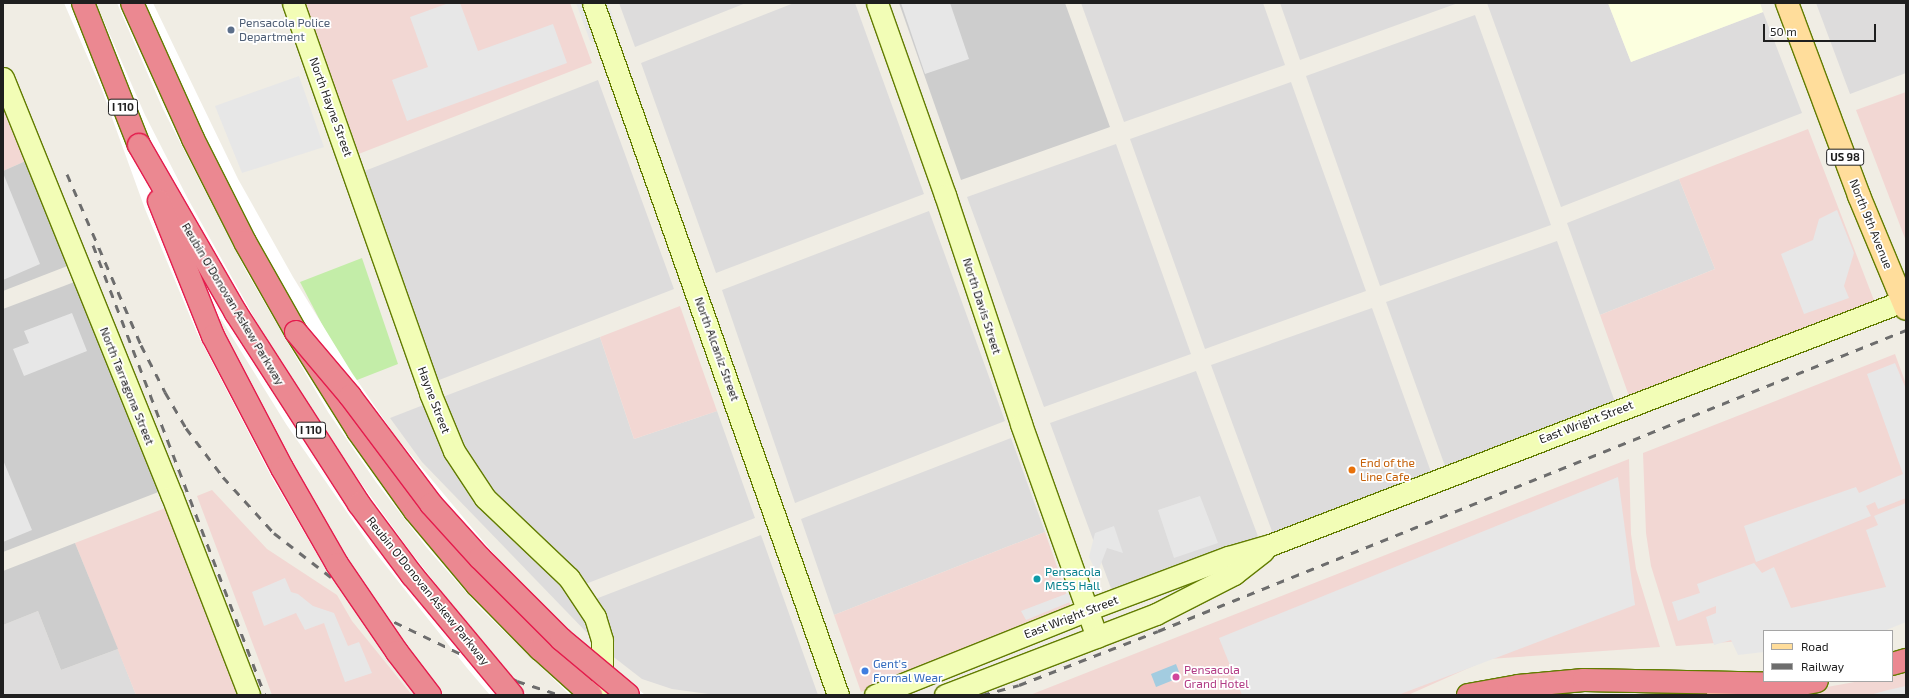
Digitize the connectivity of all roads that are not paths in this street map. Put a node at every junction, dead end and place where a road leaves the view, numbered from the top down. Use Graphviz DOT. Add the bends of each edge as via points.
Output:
graph roads {
  1 [pos="83,3"];
  2 [pos="132,3"];
  3 [pos="293,3"];
  4 [pos="594,3"];
  5 [pos="876,3"];
  6 [pos="1787,3"];
  7 [pos="3,78"];
  8 [pos="139,145"];
  9 [pos="352,166"];
  10 [pos="1904,305"];
  11 [pos="296,332"];
  12 [pos="1270,546"];
  13 [pos="1087,610"];
  14 [pos="1097,637"];
  15 [pos="1906,660"];
  16 [pos="1893,664"];
  17 [pos="1763,682"];
  18 [pos="1810,682"];
  19 [pos="249,695"];
  20 [pos="430,695"];
  21 [pos="512,695"];
  22 [pos="590,695"];
  23 [pos="602,695"];
  24 [pos="628,695"];
  25 [pos="838,695"];
  26 [pos="875,695"];
  27 [pos="945,695"];
  28 [pos="1468,695"];
  29 [pos="1718,695"];
  1 -- 8 [label="highway, Reubin O'Donovan Askew Parkway / I 110"];
  2 -- 11 [label="highway" via="216,186"];
  3 -- 9 [label="street, North Hayne Street"];
  4 -- 25 [label="street, North Alcaniz Street"];
  5 -- 13 [label="street, North Davis Street"];
  6 -- 10 [label="main road, North 9th Avenue / US 98" via="1859,196"];
  7 -- 19 [label="street, North Tarragona Street" via="166,481"];
  8 -- 20 [label="highway, bridge" via="195,296 244,398 337,564 397,652"];
  8 -- 21 [label="highway, Reubin O'Donovan Askew Parkway / I 110, bridge" via="236,313 359,504 412,575"];
  9 -- 23 [label="street, Hayne Street" via="430,393 463,467 485,498 569,578 595,617 602,640"];
  10 -- 12 [label="street, East Wright Street"];
  11 -- 22 [label="highway, bridge" via="383,468 442,544 517,626"];
  11 -- 24 [label="highway, bridge" via="350,396 431,504 480,558 561,639"];
  12 -- 13 [label="street, East Wright Street" via="1228,557"];
  12 -- 14 [label="street, East Wright Street" via="1234,574 1156,614"];
  13 -- 14 [label="street, North Davis Street"];
  13 -- 26 [label="street, East Wright Street"];
  14 -- 27 [label="street, East Wright Street"];
  15 -- 16 [label="highway"];
  17 -- 28 [label="highway" via="1584,680 1518,686"];
  18 -- 29 [label="main road"];
}
